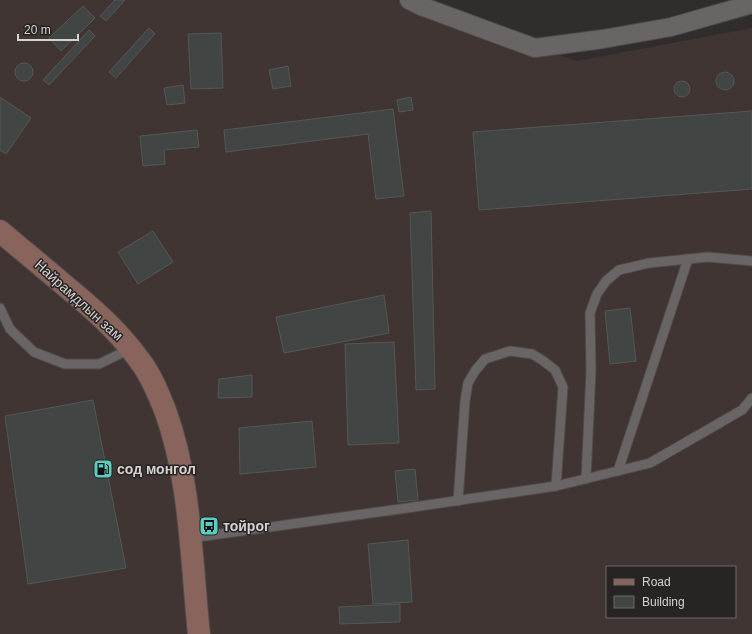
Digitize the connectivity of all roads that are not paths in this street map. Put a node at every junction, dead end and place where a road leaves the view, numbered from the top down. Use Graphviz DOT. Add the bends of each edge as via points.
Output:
graph roads {
  1 [pos="409,0"];
  2 [pos="752,4"];
  3 [pos="730,5"];
  4 [pos="2,236"];
  5 [pos="688,259"];
  6 [pos="752,260"];
  7 [pos="0,308"];
  8 [pos="131,349"];
  9 [pos="752,398"];
  10 [pos="618,471"];
  11 [pos="586,478"];
  12 [pos="556,486"];
  13 [pos="458,501"];
  14 [pos="191,538"];
  15 [pos="199,634"];
  1 -- 3 [label="street" via="535,48 671,27"];
  2 -- 3 [label="street"];
  4 -- 8 [label="main road, Найрамдлын зам" via="96,312"];
  5 -- 6 [label="lane" via="708,257"];
  5 -- 10 [label="lane"];
  5 -- 11 [label="lane" via="649,263 619,270 606,281 597,294 590,313 591,371"];
  7 -- 8 [label="lane" via="10,329 34,352 65,364 99,364"];
  8 -- 14 [label="main road, Найрамдлын зам" via="150,376 170,424 181,469"];
  9 -- 10 [label="lane" via="742,410 650,463"];
  10 -- 11 [label="lane"];
  11 -- 12 [label="lane"];
  12 -- 13 [label="lane"];
  12 -- 13 [label="lane" via="563,387 555,370 542,360 532,354 510,351 485,359 468,383"];
  13 -- 14 [label="lane"];
  14 -- 15 [label="main road, Найрамдлын зам"];
}
